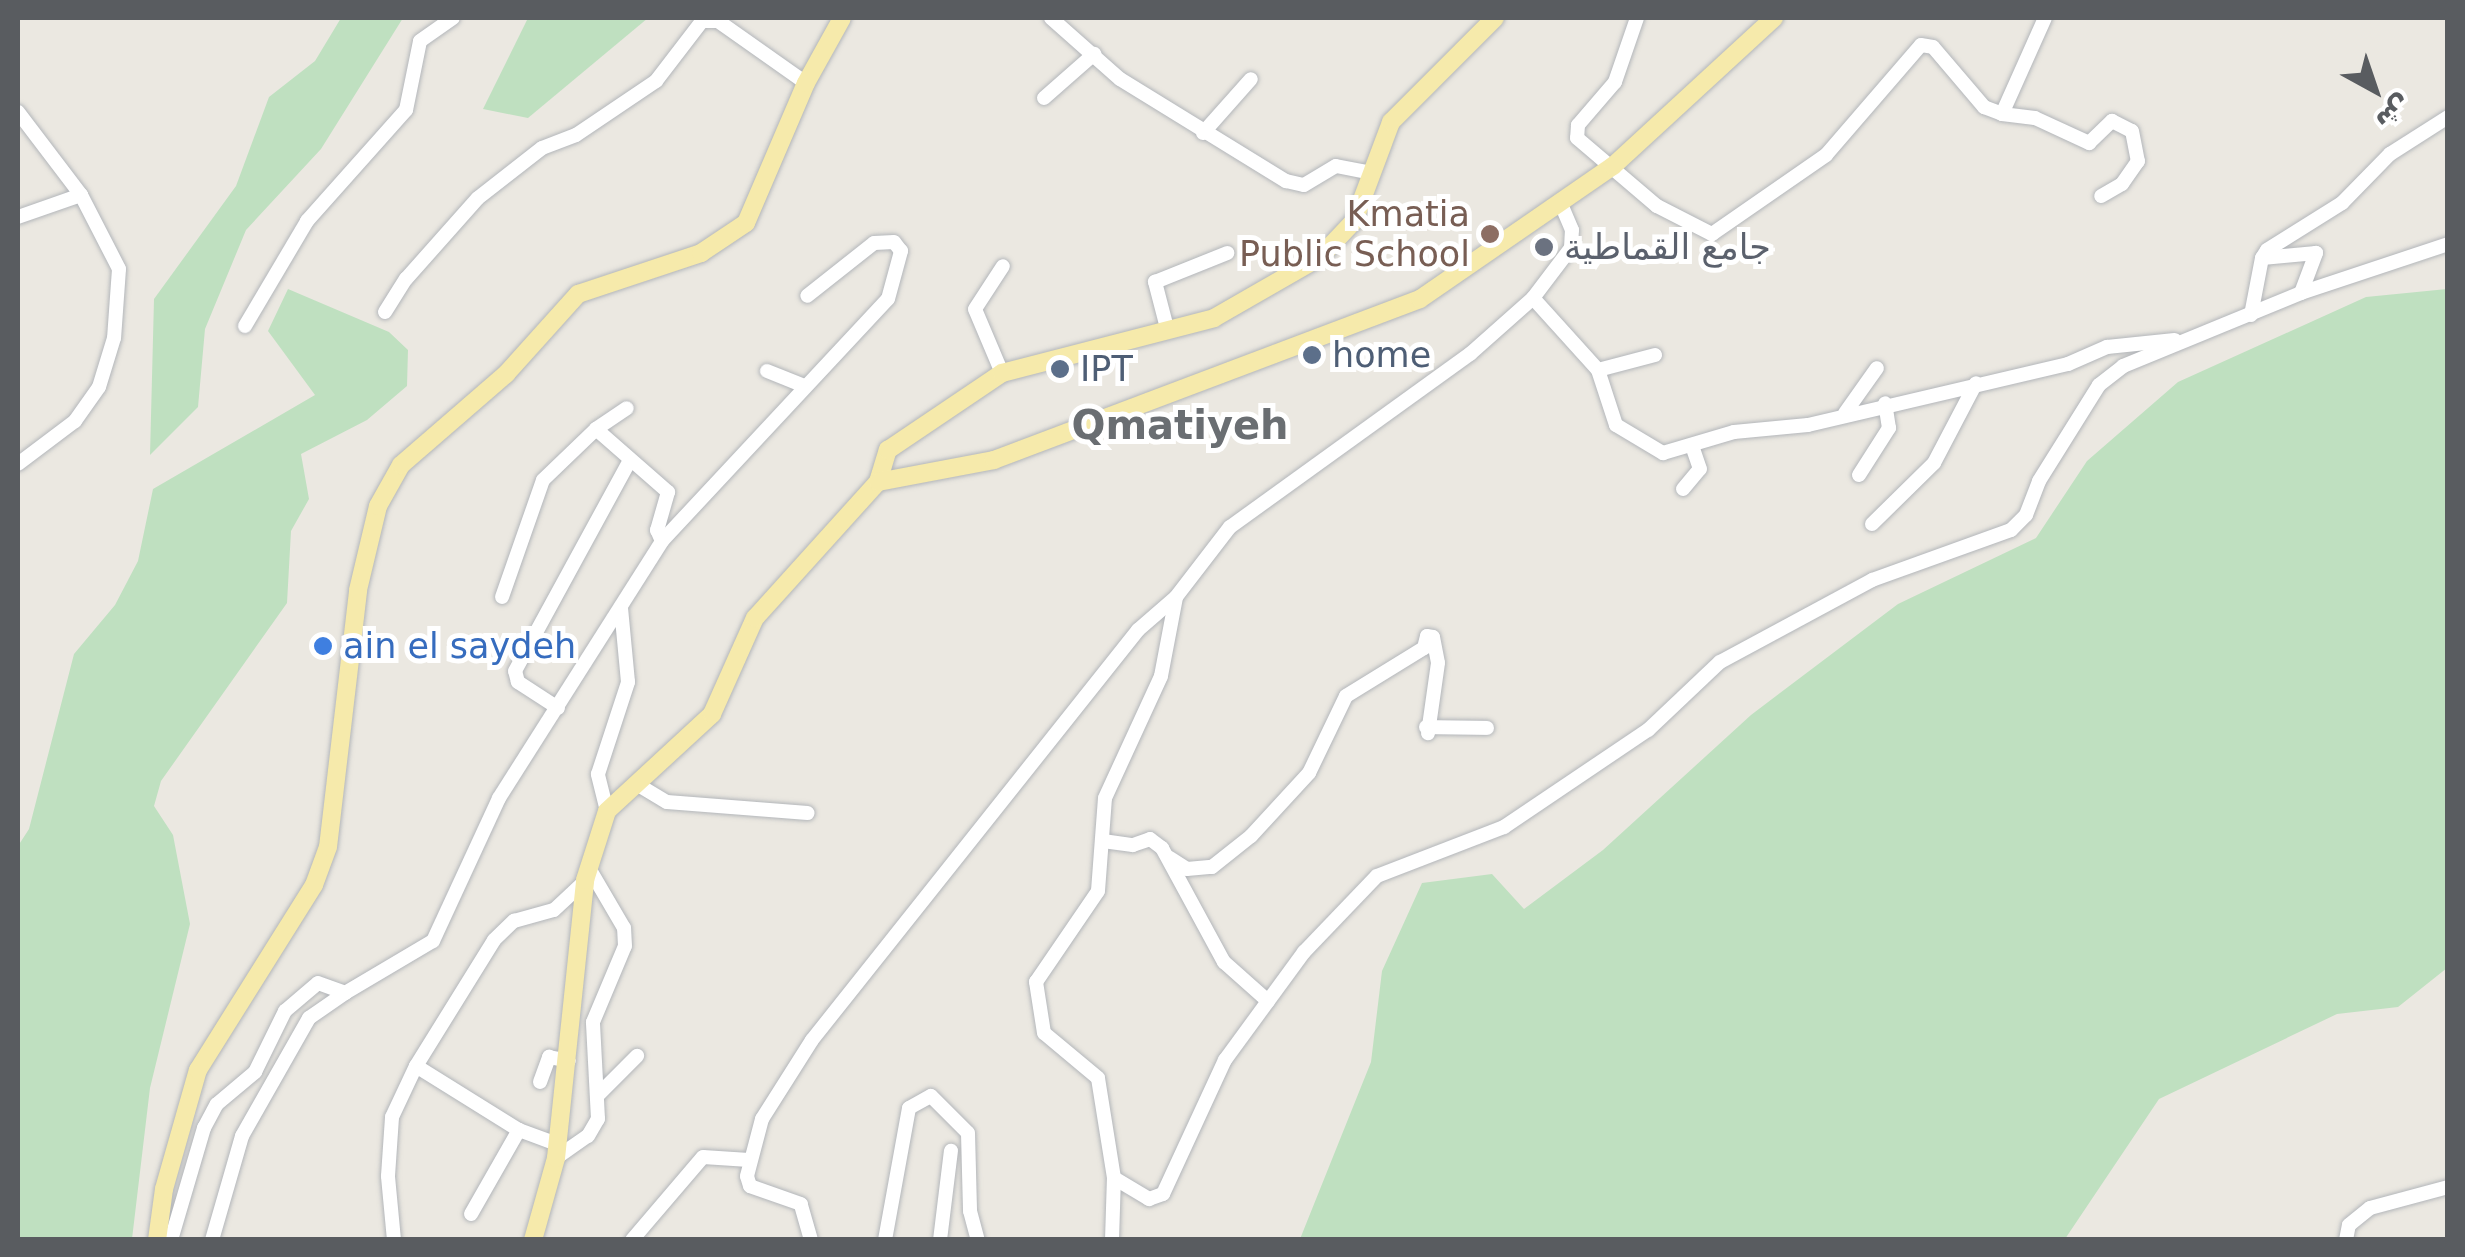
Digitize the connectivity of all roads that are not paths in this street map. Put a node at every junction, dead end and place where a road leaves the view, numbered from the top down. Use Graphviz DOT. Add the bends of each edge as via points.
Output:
graph roads {
  1 [pos="453,18"];
  2 [pos="842,18"];
  3 [pos="1051,18"];
  4 [pos="1496,18"];
  5 [pos="1637,18"];
  6 [pos="2045,18"];
  7 [pos="1763,20"];
  8 [pos="1094,54"];
  9 [pos="1251,79"];
  10 [pos="806,83"];
  11 [pos="1044,98"];
  12 [pos="18,112"];
  13 [pos="2002,114"];
  14 [pos="2448,117"];
  15 [pos="1203,133"];
  16 [pos="1613,166"];
  17 [pos="1371,174"];
  18 [pos="81,196"];
  19 [pos="2100,196"];
  20 [pos="1561,204"];
  21 [pos="18,218"];
  22 [pos="2448,244"];
  23 [pos="1228,253"];
  24 [pos="2262,258"];
  25 [pos="1002,266"];
  26 [pos="2301,293"];
  27 [pos="807,296"];
  28 [pos="1533,298"];
  29 [pos="386,312"];
  30 [pos="2251,315"];
  31 [pos="245,326"];
  32 [pos="1167,328"];
  33 [pos="2188,339"];
  34 [pos="1655,355"];
  35 [pos="1876,368"];
  36 [pos="1598,370"];
  37 [pos="766,371"];
  38 [pos="1002,372"];
  39 [pos="1976,382"];
  40 [pos="802,385"];
  41 [pos="1885,404"];
  42 [pos="627,408"];
  43 [pos="1846,412"];
  44 [pos="596,430"];
  45 [pos="1692,446"];
  46 [pos="630,460"];
  47 [pos="18,464"];
  48 [pos="1859,474"];
  49 [pos="878,482"];
  50 [pos="1683,489"];
  51 [pos="1872,524"];
  52 [pos="662,542"];
  53 [pos="502,597"];
  54 [pos="1176,597"];
  55 [pos="621,608"];
  56 [pos="558,708"];
  57 [pos="1487,728"];
  58 [pos="640,786"];
  59 [pos="607,811"];
  60 [pos="808,813"];
  61 [pos="1103,840"];
  62 [pos="1170,858"];
  63 [pos="587,874"];
  64 [pos="345,994"];
  65 [pos="1268,1001"];
  66 [pos="637,1056"];
  67 [pos="570,1061"];
  68 [pos="416,1066"];
  69 [pos="540,1082"];
  70 [pos="599,1094"];
  71 [pos="519,1130"];
  72 [pos="950,1150"];
  73 [pos="557,1151"];
  74 [pos="749,1160"];
  75 [pos="1114,1178"];
  76 [pos="2448,1186"];
  77 [pos="472,1214"];
  78 [pos="157,1240"];
  79 [pos="171,1240"];
  80 [pos="212,1240"];
  81 [pos="394,1240"];
  82 [pos="532,1240"];
  83 [pos="632,1240"];
  84 [pos="810,1240"];
  85 [pos="885,1240"];
  86 [pos="940,1240"];
  87 [pos="978,1240"];
  88 [pos="1112,1240"];
  89 [pos="2346,1240"];
  1 -- 31 [label="street" via="420,41 406,110 307,221"];
  2 -- 10 [label="main road"];
  3 -- 8 [label="street"];
  4 -- 17 [label="main road" via="1400,112"];
  5 -- 16 [label="street" via="1615,82 1576,132 1581,144"];
  6 -- 13 [label="street"];
  7 -- 16 [label="main road"];
  8 -- 11 [label="street"];
  8 -- 15 [label="street"];
  9 -- 15 [label="street"];
  10 -- 29 [label="street" via="718,21 702,21 656,80 576,135 542,148 478,198 406,279"];
  10 -- 78 [label="main road" via="755,209 738,231 701,253 578,294 506,374 393,479 378,506 358,590 328,848 306,900 198,1070 164,1189"];
  12 -- 18 [label="street"];
  13 -- 16 [label="street" via="1984,107 1932,47 1921,45 1826,155 1712,234 1657,206"];
  13 -- 19 [label="street" via="2035,118 2088,143 2112,121 2132,131 2138,161 2122,184"];
  14 -- 24 [label="street" via="2390,154 2342,203"];
  15 -- 17 [label="street" via="1296,185 1336,166"];
  16 -- 20 [label="main road"];
  17 -- 32 [label="main road" via="1354,221 1320,257 1234,310"];
  18 -- 21 [label="street"];
  18 -- 47 [label="street" via="119,269 114,338 90,403"];
  20 -- 28 [label="street" via="1571,248"];
  20 -- 49 [label="main road" via="1420,299 1363,325 994,460"];
  22 -- 26 [label="street"];
  23 -- 32 [label="street" via="1155,282"];
  24 -- 26 [label="street" via="2316,253"];
  24 -- 30 [label="street"];
  25 -- 38 [label="street" via="974,309"];
  26 -- 30 [label="street"];
  27 -- 40 [label="street" via="874,243 894,242 901,251 888,299"];
  28 -- 36 [label="street"];
  28 -- 54 [label="street" via="1456,364 1230,526"];
  30 -- 33 [label="street"];
  32 -- 38 [label="main road"];
  33 -- 39 [label="street" via="2107,347 2068,364"];
  33 -- 65 [label="street" via="2122,366 2099,384 2039,481 2026,515 2011,530 1872,580 1720,662 1648,730 1504,827 1377,876 1304,952"];
  34 -- 36 [label="street"];
  35 -- 43 [label="street"];
  36 -- 45 [label="street" via="1616,425 1628,436 1662,454"];
  37 -- 40 [label="street"];
  38 -- 49 [label="main road" via="888,450"];
  39 -- 41 [label="street"];
  39 -- 51 [label="street" via="1934,463"];
  40 -- 52 [label="street"];
  41 -- 43 [label="street"];
  41 -- 48 [label="street" via="1888,428"];
  42 -- 44 [label="street"];
  43 -- 45 [label="street"];
  44 -- 46 [label="street"];
  44 -- 53 [label="street" via="543,480"];
  45 -- 50 [label="street" via="1700,469"];
  46 -- 52 [label="street" via="668,492 668,510 658,524"];
  46 -- 56 [label="street" via="515,671 518,682"];
  49 -- 58 [label="main road" via="755,618 712,714"];
  52 -- 55 [label="street"];
  54 -- 61 [label="street" via="1162,676 1105,798"];
  54 -- 74 [label="street" via="1138,630 812,1040 769,1104"];
  55 -- 56 [label="street"];
  55 -- 59 [label="street" via="628,682 625,710 598,774"];
  56 -- 64 [label="street" via="499,798 432,941"];
  57 -- 62 [label="street" via="1427,730 1438,663 1433,636 1427,636 1424,648 1346,696 1310,774 1251,836 1212,867 1187,869"];
  58 -- 59 [label="main road"];
  58 -- 60 [label="street" via="667,802"];
  59 -- 63 [label="main road"];
  61 -- 62 [label="street" via="1133,845 1150,839"];
  61 -- 75 [label="street" via="1098,891 1036,982 1044,1033 1096,1071"];
  62 -- 65 [label="street" via="1224,962"];
  63 -- 67 [label="main road"];
  63 -- 68 [label="street" via="554,910 514,921 494,940"];
  63 -- 70 [label="street" via="624,928 625,946 593,1022 591,1064"];
  64 -- 79 [label="street" via="318,982 298,997 254,1072 217,1104 171,1223"];
  64 -- 80 [label="street" via="309,1018 242,1136"];
  65 -- 75 [label="street" via="1225,1060 1163,1194 1150,1200"];
  66 -- 70 [label="street"];
  67 -- 69 [label="street" via="549,1058"];
  67 -- 73 [label="main road"];
  68 -- 71 [label="street"];
  68 -- 81 [label="street" via="392,1118"];
  70 -- 73 [label="street" via="598,1120 588,1136"];
  71 -- 73 [label="street"];
  71 -- 77 [label="street"];
  72 -- 86 [label="street"];
  73 -- 82 [label="main road"];
  74 -- 83 [label="street" via="703,1158"];
  74 -- 84 [label="street" via="750,1186 801,1204"];
  75 -- 88 [label="street"];
  76 -- 89 [label="street" via="2370,1208 2349,1225"];
  85 -- 87 [label="street" via="909,1108 931,1096 968,1133 970,1211"];
}
